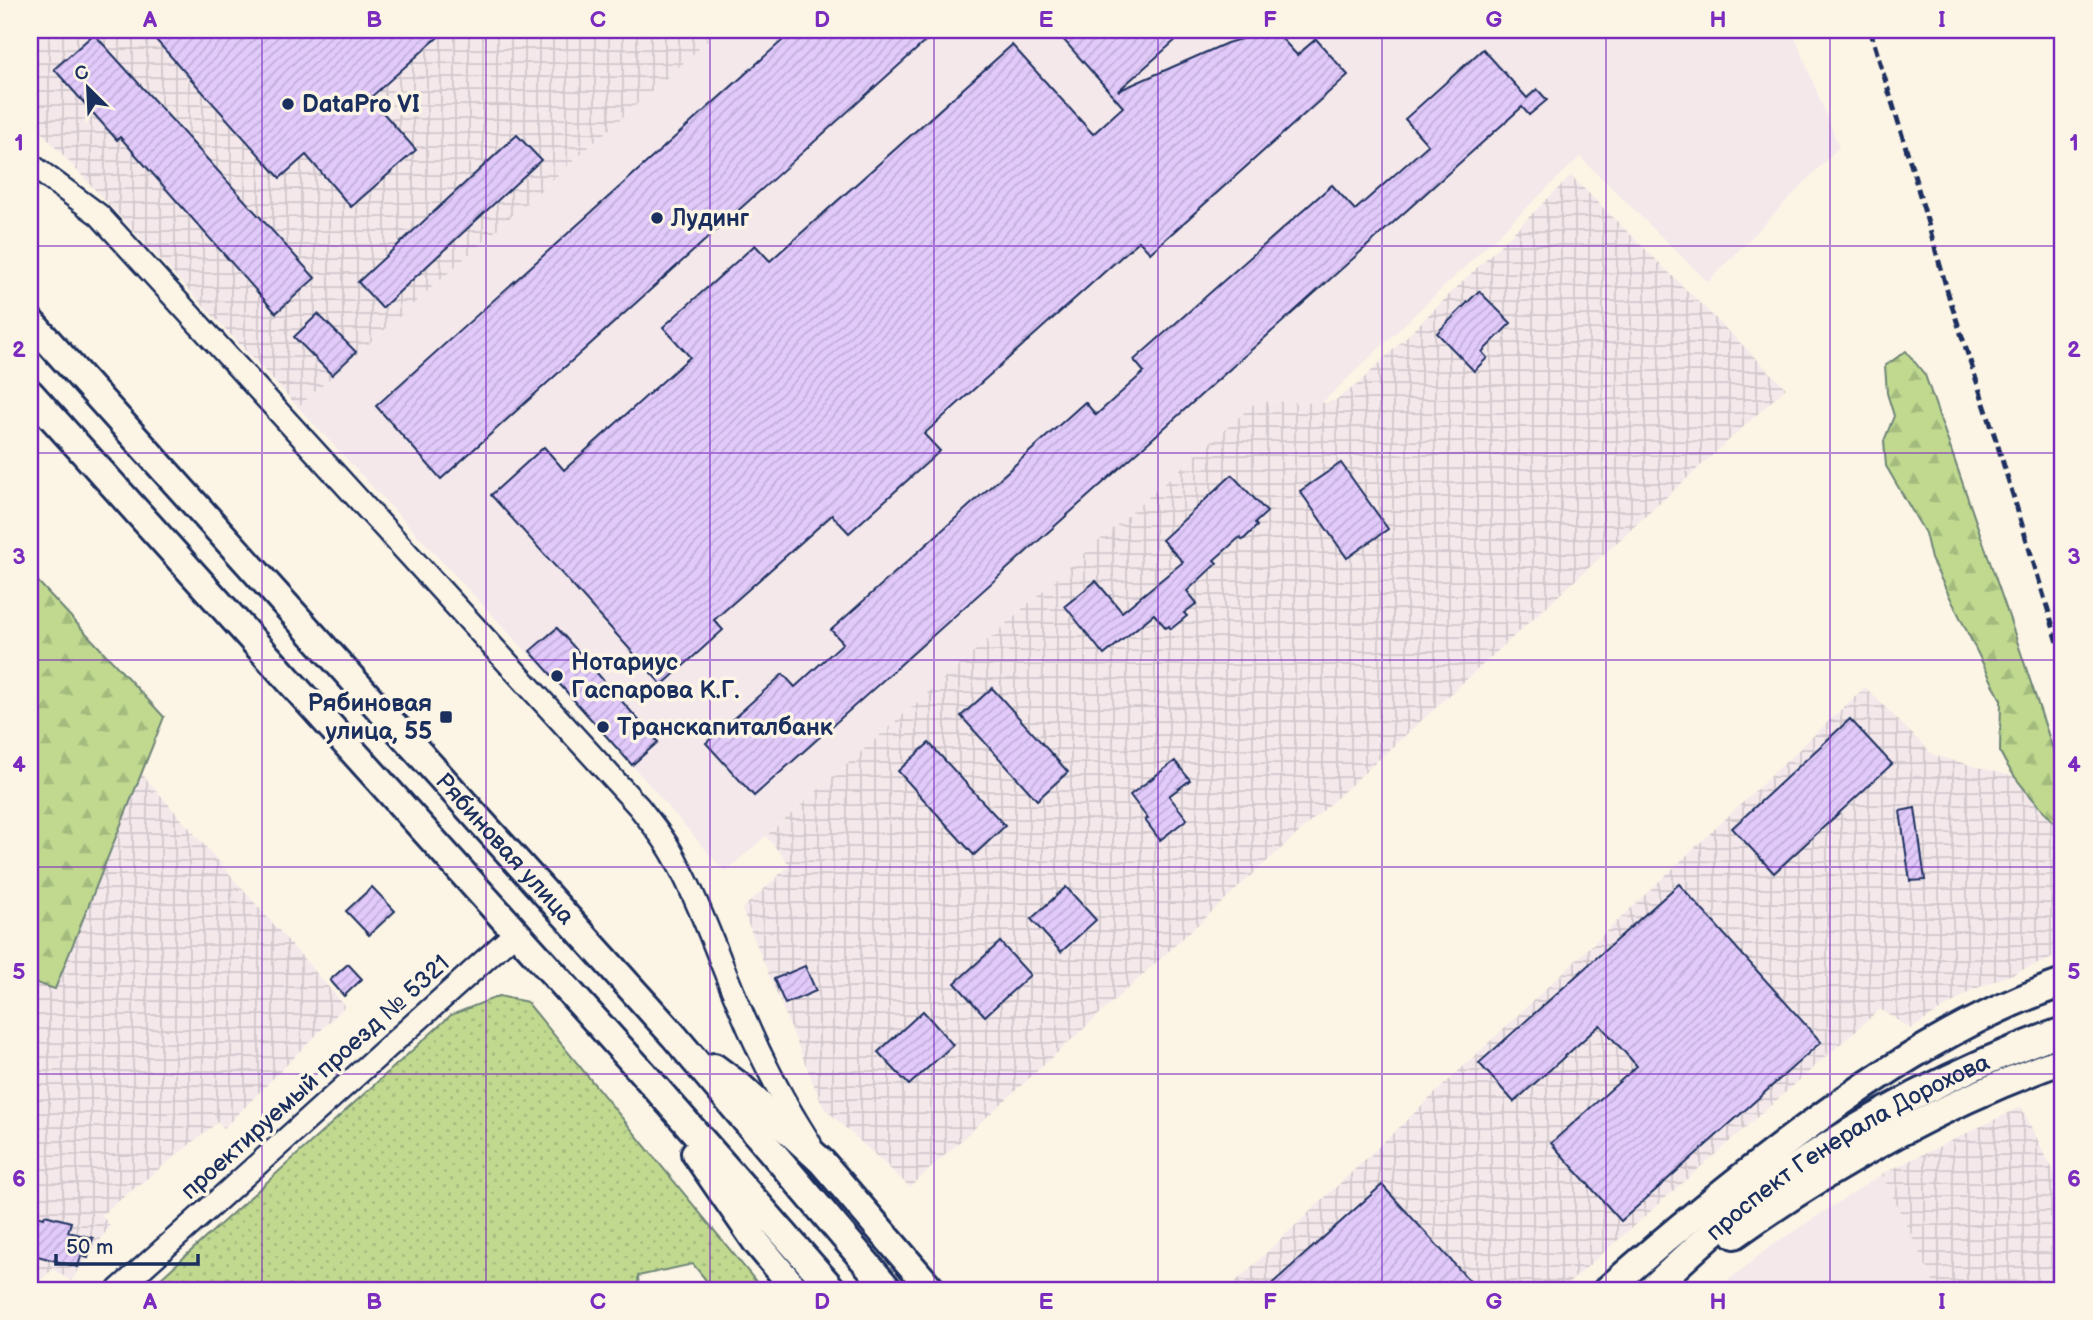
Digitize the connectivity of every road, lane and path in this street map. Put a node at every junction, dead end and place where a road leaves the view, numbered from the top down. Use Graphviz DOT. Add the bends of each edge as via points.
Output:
graph roads {
  1 [pos="30,164"];
  2 [pos="30,321"];
  3 [pos="30,393"];
  4 [pos="516,932"];
  5 [pos="2063,983"];
  6 [pos="2063,1014"];
  7 [pos="2063,1031"];
  8 [pos="674,1036"];
  9 [pos="2063,1060"];
  10 [pos="642,1072"];
  11 [pos="1777,1150"];
  12 [pos="822,1162"];
  13 [pos="118,1290"];
  14 [pos="796,1290"];
  15 [pos="833,1290"];
  16 [pos="889,1290"];
  17 [pos="932,1290"];
  18 [pos="1607,1290"];
  19 [pos="1651,1290"];
  20 [pos="1665,1290"];
  1 -- 12 [label="street" via="99,215 639,807 677,862 765,1065"];
  2 -- 8 [label="main road, Рябиновая улица"];
  3 -- 4 [label="main road, Рябиновая улица"];
  4 -- 10 [label="main road, Рябиновая улица"];
  4 -- 13 [label="street, проектируемый проезд № 5321"];
  5 -- 11 [label="main road, проспект Генерала Дорохова" via="2007,1004 1904,1060"];
  6 -- 11 [label="main road, проспект Генерала Дорохова" via="1952,1058"];
  7 -- 19 [label="main road, проспект Генерала Дорохова" via="1960,1073 1846,1135 1734,1214"];
  8 -- 12 [label="main road" via="742,1088"];
  8 -- 16 [label="main road, Рябиновая улица"];
  9 -- 20 [label="main road, проспект Генерала Дорохова" via="2019,1075 1882,1142 1780,1203"];
  10 -- 14 [label="main road" via="728,1204"];
  10 -- 15 [label="main road, Рябиновая улица"];
  11 -- 18 [label="main road, проспект Генерала Дорохова" via="1715,1196"];
  12 -- 17 [label="main road"];
}
